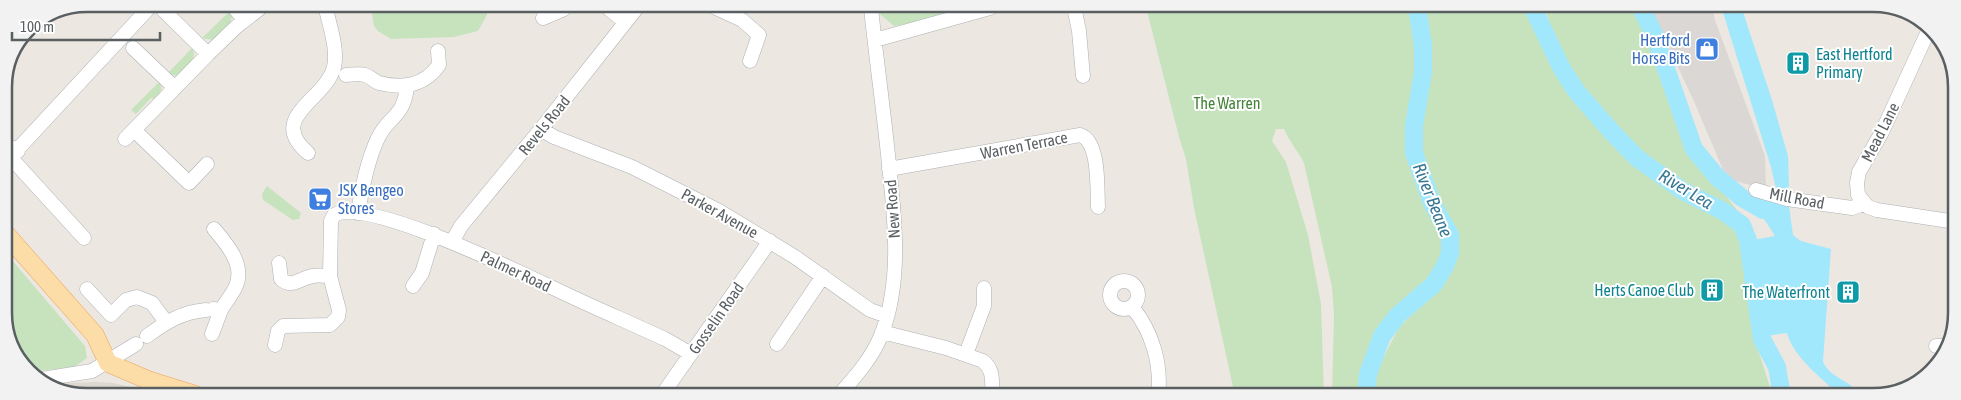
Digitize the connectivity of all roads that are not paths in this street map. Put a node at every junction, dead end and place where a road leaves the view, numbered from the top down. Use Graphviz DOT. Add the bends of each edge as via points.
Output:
graph roads {
  1 [pos="145,12"];
  2 [pos="165,12"];
  3 [pos="327,12"];
  4 [pos="557,12"];
  5 [pos="613,12"];
  6 [pos="633,12"];
  7 [pos="725,12"];
  8 [pos="872,12"];
  9 [pos="976,12"];
  10 [pos="1075,12"];
  11 [pos="240,15"];
  12 [pos="543,18"];
  13 [pos="625,22"];
  14 [pos="1927,34"];
  15 [pos="875,40"];
  16 [pos="133,48"];
  17 [pos="438,51"];
  18 [pos="208,54"];
  19 [pos="750,61"];
  20 [pos="346,75"];
  21 [pos="1083,76"];
  22 [pos="407,86"];
  23 [pos="175,88"];
  24 [pos="541,129"];
  25 [pos="308,153"];
  26 [pos="13,156"];
  27 [pos="13,160"];
  28 [pos="207,164"];
  29 [pos="889,169"];
  30 [pos="1857,183"];
  31 [pos="1756,190"];
  32 [pos="1864,204"];
  33 [pos="1837,205"];
  34 [pos="1098,208"];
  35 [pos="358,213"];
  36 [pos="1948,221"];
  37 [pos="214,229"];
  38 [pos="434,234"];
  39 [pos="84,238"];
  40 [pos="12,241"];
  41 [pos="770,241"];
  42 [pos="452,242"];
  43 [pos="279,263"];
  44 [pos="330,276"];
  45 [pos="823,276"];
  46 [pos="413,286"];
  47 [pos="984,288"];
  48 [pos="87,289"];
  49 [pos="1133,308"];
  50 [pos="213,310"];
  51 [pos="887,316"];
  52 [pos="166,322"];
  53 [pos="882,332"];
  54 [pos="212,334"];
  55 [pos="777,344"];
  56 [pos="276,345"];
  57 [pos="691,354"];
  58 [pos="966,354"];
  59 [pos="108,363"];
  60 [pos="51,378"];
  61 [pos="174,388"];
  62 [pos="667,388"];
  63 [pos="844,388"];
  64 [pos="992,388"];
  65 [pos="1158,388"];
  1 -- 26 [label="street"];
  2 -- 18 [label="street"];
  3 -- 25 [label="street" via="334,55 332,72 293,124 295,139"];
  4 -- 12 [label="street"];
  5 -- 13 [label="street"];
  6 -- 13 [label="street, Revels Road"];
  7 -- 19 [label="street" via="742,20 759,36"];
  8 -- 15 [label="street, New Road"];
  9 -- 15 [label="street"];
  10 -- 21 [label="street"];
  11 -- 18 [label="street"];
  13 -- 24 [label="street, Revels Road"];
  14 -- 30 [label="street, Mead Lane" via="1882,132 1859,172"];
  15 -- 29 [label="street, New Road"];
  16 -- 23 [label="street"];
  17 -- 22 [label="street" via="439,65 432,74"];
  18 -- 23 [label="street"];
  20 -- 22 [label="street" via="362,74 380,83"];
  22 -- 35 [label="street" via="402,107 376,143"];
  23 -- 28 [label="street" via="130,134 189,183"];
  24 -- 41 [label="street, Parker Avenue" via="632,167"];
  24 -- 42 [label="street, Revels Road" via="461,226"];
  27 -- 39 [label="street"];
  29 -- 34 [label="street, Warren Terrace" via="1080,135 1087,138 1094,151"];
  29 -- 51 [label="street, New Road" via="894,266"];
  30 -- 32 [label="street" via="1858,195"];
  30 -- 33 [label="street, Mill Road"];
  31 -- 33 [label="street, Mill Road" via="1781,198"];
  32 -- 33 [label="street, Mill Road" via="1852,208"];
  32 -- 36 [label="street, Mill Road" via="1877,210"];
  35 -- 38 [label="street, Palmer Road"];
  35 -- 44 [label="street, Palmer Road" via="334,215 331,221"];
  37 -- 50 [label="street" via="232,252 238,274 236,286"];
  38 -- 42 [label="street, Palmer Road"];
  38 -- 46 [label="street" via="422,273"];
  40 -- 59 [label="main road" via="95,335"];
  41 -- 45 [label="street, Parker Avenue"];
  41 -- 57 [label="street, Gosselin Road"];
  42 -- 57 [label="street, Palmer Road" via="679,345"];
  43 -- 44 [label="street" via="281,279 288,283 313,276"];
  44 -- 56 [label="street" via="340,310 338,317 330,325 283,326 277,335"];
  45 -- 51 [label="street, Parker Avenue" via="870,310"];
  45 -- 55 [label="street"];
  47 -- 58 [label="street" via="984,306"];
  48 -- 52 [label="street" via="111,315 126,300 138,297 152,303"];
  49 -- 65 [label="street" via="1152,341"];
  50 -- 52 [label="street" via="190,311"];
  50 -- 54 [label="street"];
  51 -- 53 [label="street, New Road"];
  52 -- 59 [label="street"];
  53 -- 58 [label="street"];
  53 -- 63 [label="street, New Road" via="872,353"];
  57 -- 62 [label="street, Gosselin Road"];
  58 -- 64 [label="street" via="983,361 990,368"];
  59 -- 60 [label="street" via="87,373"];
  59 -- 61 [label="main road"];
}
